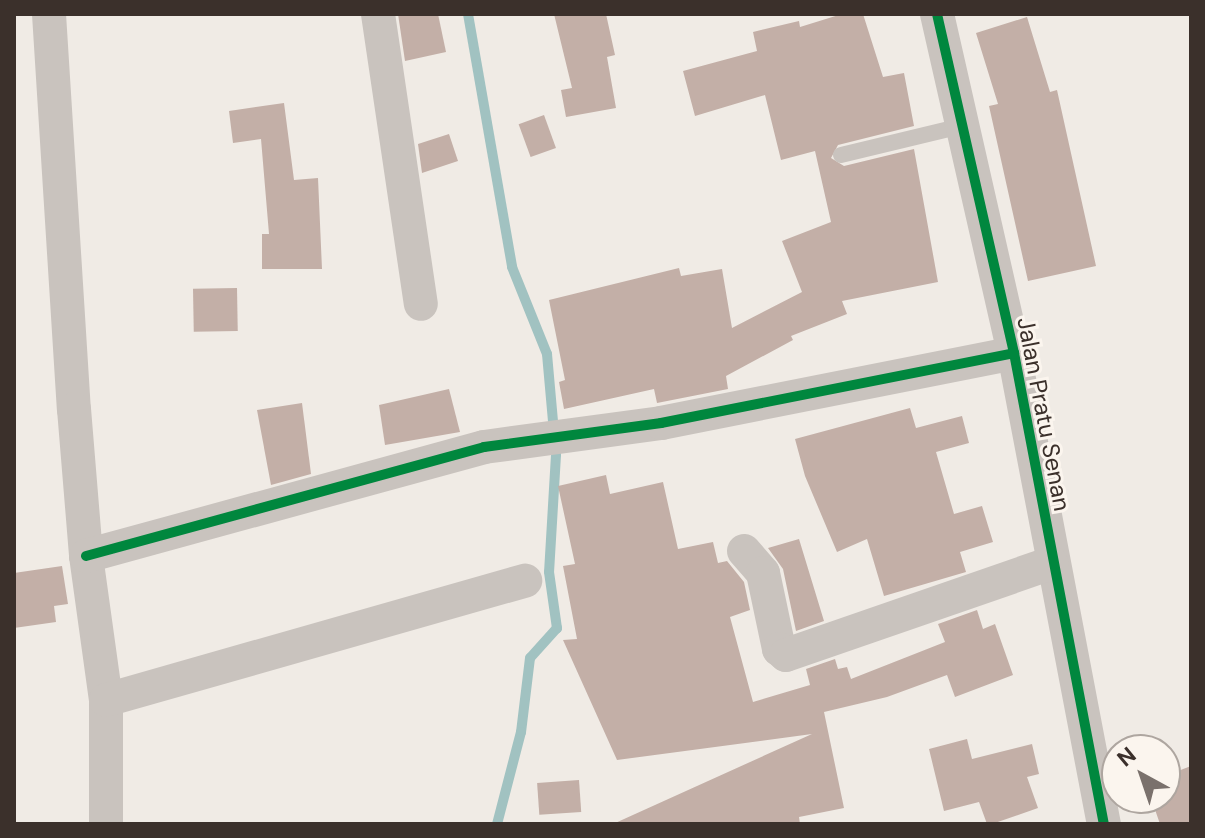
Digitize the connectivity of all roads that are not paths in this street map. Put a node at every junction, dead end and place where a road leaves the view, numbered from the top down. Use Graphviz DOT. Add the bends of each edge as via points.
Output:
graph roads {
  1 [pos="49,14"];
  2 [pos="378,14"];
  3 [pos="937,14"];
  4 [pos="962,126"];
  5 [pos="841,155"];
  6 [pos="421,304"];
  7 [pos="1014,353"];
  8 [pos="744,551"];
  9 [pos="86,556"];
  10 [pos="1052,563"];
  11 [pos="525,581"];
  12 [pos="106,700"];
  13 [pos="106,824"];
  14 [pos="1104,824"];
  1 -- 9 [label="street"];
  2 -- 6 [label="street"];
  3 -- 4 [label="street, Jalan Pratu Senan"];
  4 -- 5 [label="lane"];
  4 -- 7 [label="street, Jalan Pratu Senan"];
  7 -- 9 [label="street" via="427,460"];
  7 -- 10 [label="street, Jalan Pratu Senan"];
  8 -- 10 [label="street" via="763,573 779,649 786,655"];
  9 -- 12 [label="street"];
  10 -- 14 [label="street, Jalan Pratu Senan"];
  11 -- 12 [label="street"];
  12 -- 13 [label="street"];
}
